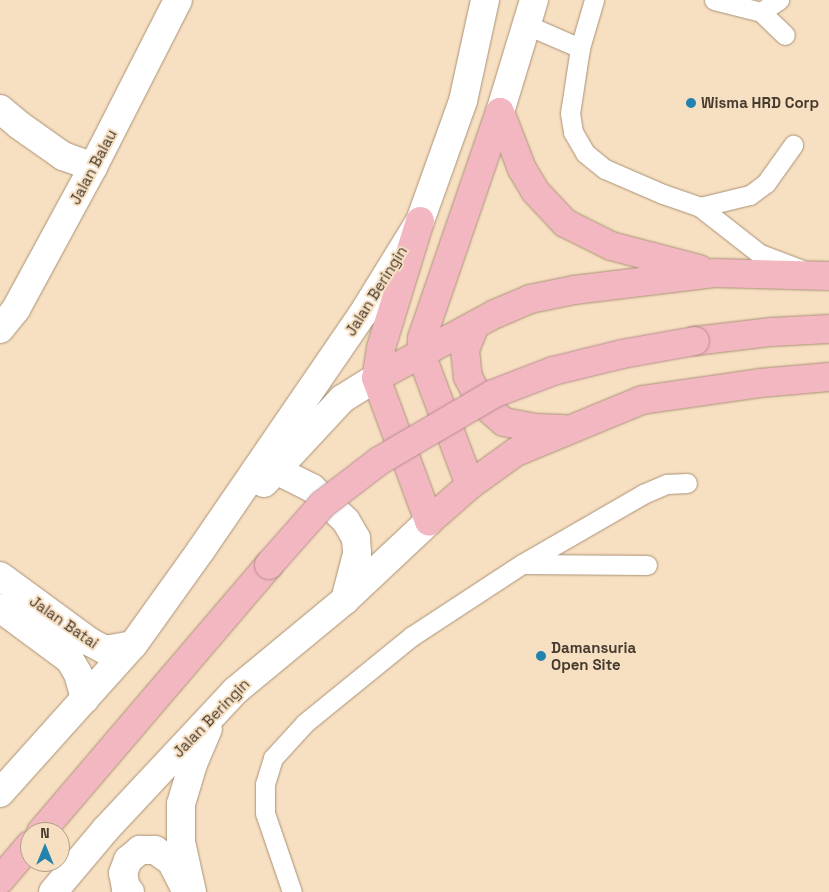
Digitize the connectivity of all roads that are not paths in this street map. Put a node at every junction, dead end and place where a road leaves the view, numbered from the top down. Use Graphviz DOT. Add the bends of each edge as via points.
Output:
graph roads {
  1 [pos="178,0"];
  2 [pos="484,0"];
  3 [pos="594,0"];
  4 [pos="714,0"];
  5 [pos="778,0"];
  6 [pos="761,12"];
  7 [pos="531,13"];
  8 [pos="785,35"];
  9 [pos="580,48"];
  10 [pos="0,109"];
  11 [pos="500,112"];
  12 [pos="792,145"];
  13 [pos="93,167"];
  14 [pos="700,207"];
  15 [pos="420,221"];
  16 [pos="714,273"];
  17 [pos="828,276"];
  18 [pos="475,325"];
  19 [pos="0,329"];
  20 [pos="829,329"];
  21 [pos="421,354"];
  22 [pos="829,377"];
  23 [pos="376,378"];
  24 [pos="569,429"];
  25 [pos="276,470"];
  26 [pos="687,483"];
  27 [pos="470,485"];
  28 [pos="429,521"];
  29 [pos="201,550"];
  30 [pos="522,564"];
  31 [pos="647,564"];
  32 [pos="0,576"];
  33 [pos="345,600"];
  34 [pos="0,608"];
  35 [pos="133,645"];
  36 [pos="235,691"];
  37 [pos="85,699"];
  38 [pos="0,793"];
  39 [pos="50,822"];
  40 [pos="20,857"];
  41 [pos="0,880"];
  42 [pos="53,892"];
  43 [pos="130,892"];
  44 [pos="187,892"];
  45 [pos="192,892"];
  46 [pos="292,892"];
  1 -- 13 [label="street, Jalan Balau"];
  2 -- 15 [label="street, Jalan Beringin" via="463,101"];
  3 -- 9 [label="lane"];
  4 -- 6 [label="lane"];
  5 -- 6 [label="lane"];
  6 -- 8 [label="lane"];
  7 -- 9 [label="lane"];
  7 -- 11 [label="street"];
  9 -- 14 [label="lane" via="570,113 573,132 585,153 604,168"];
  10 -- 13 [label="street" via="63,156"];
  11 -- 16 [label="highway" via="534,191 565,223 611,246"];
  11 -- 21 [label="highway" via="422,338"];
  12 -- 14 [label="lane" via="766,183 750,195"];
  13 -- 19 [label="street, Jalan Balau" via="16,309"];
  14 -- 17 [label="lane" via="760,254 782,264"];
  15 -- 23 [label="highway" via="381,348"];
  15 -- 29 [label="street, Jalan Beringin" via="362,315"];
  16 -- 17 [label="highway"];
  16 -- 18 [label="highway" via="574,290 530,299"];
  18 -- 21 [label="highway"];
  18 -- 24 [label="highway" via="465,350 468,378 482,403 504,422 535,428"];
  20 -- 39 [label="highway, bridge" via="696,341 622,354 545,374 493,394 379,461 323,504"];
  21 -- 23 [label="highway"];
  21 -- 27 [label="highway"];
  22 -- 24 [label="highway" via="760,382 642,400"];
  23 -- 25 [label="street, Jalan Beringin" via="342,399"];
  23 -- 28 [label="highway"];
  24 -- 27 [label="highway" via="516,452"];
  25 -- 29 [label="street, Jalan Beringin"];
  25 -- 33 [label="street" via="312,488 346,521 356,538 357,554"];
  26 -- 30 [label="lane" via="667,484 643,494"];
  27 -- 28 [label="highway"];
  28 -- 33 [label="street, Jalan Beringin"];
  29 -- 35 [label="street, Jalan Beringin"];
  30 -- 31 [label="lane"];
  30 -- 46 [label="lane" via="412,636 305,723 273,758 265,784 265,813"];
  32 -- 35 [label="street, Jalan Batai" via="105,650"];
  33 -- 36 [label="street, Jalan Beringin"];
  34 -- 37 [label="street, Jalan Batai" via="70,660"];
  35 -- 37 [label="street, Jalan Beringin"];
  36 -- 42 [label="street, Jalan Beringin" via="106,829"];
  36 -- 45 [label="street" via="210,723 181,804 181,842"];
  37 -- 38 [label="street, Jalan Beringin"];
  40 -- 41 [label="highway"];
  43 -- 44 [label="street" via="123,873 128,860 140,850 155,850 171,861"];
}
